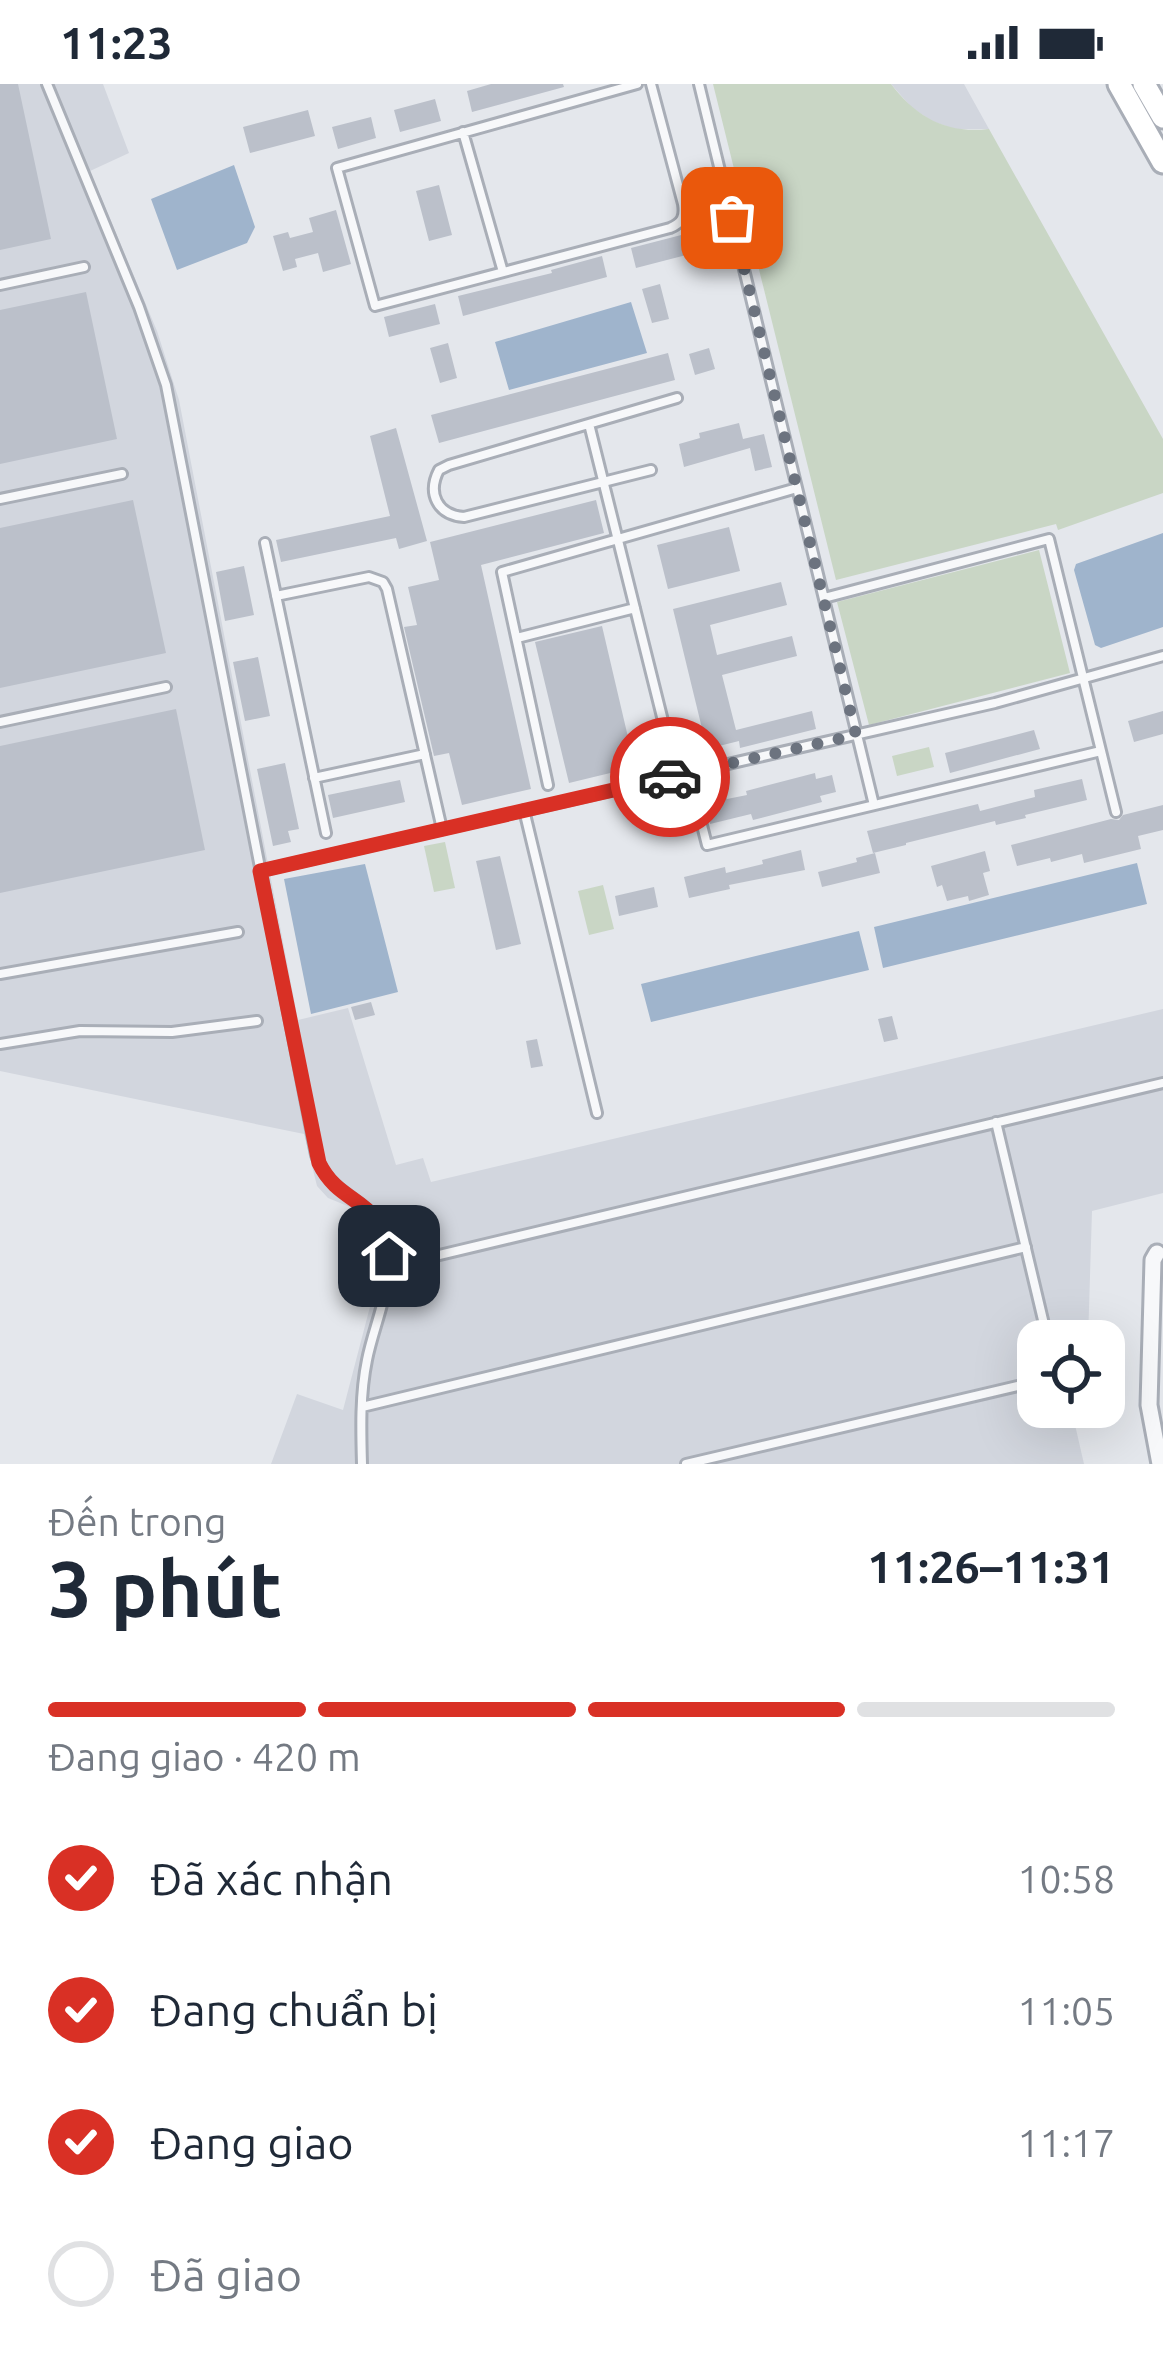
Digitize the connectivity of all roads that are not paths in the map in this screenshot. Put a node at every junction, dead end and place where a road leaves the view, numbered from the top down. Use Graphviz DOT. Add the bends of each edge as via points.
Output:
graph roads {
  1 [pos="47,84"];
  2 [pos="637,84"];
  3 [pos="651,84"];
  4 [pos="699,84"];
  5 [pos="1119,84"];
  6 [pos="1144,84"];
  7 [pos="1163,117"];
  8 [pos="463,132"];
  9 [pos="1163,162"];
  10 [pos="84,267"];
  11 [pos="502,272"];
  12 [pos="0,285"];
  13 [pos="677,398"];
  14 [pos="590,424"];
  15 [pos="651,470"];
  16 [pos="122,474"];
  17 [pos="604,482"];
  18 [pos="797,488"];
  19 [pos="0,499"];
  20 [pos="618,539"];
  21 [pos="265,542"];
  22 [pos="276,596"];
  23 [pos="823,598"];
  24 [pos="635,608"];
  25 [pos="517,638"];
  26 [pos="1163,656"];
  27 [pos="1084,680"];
  28 [pos="166,687"];
  29 [pos="0,722"];
  30 [pos="856,735"];
  31 [pos="1101,751"];
  32 [pos="425,754"];
  33 [pos="673,761"];
  34 [pos="688,773"];
  35 [pos="314,778"];
  36 [pos="548,785"];
  37 [pos="874,805"];
  38 [pos="524,811"];
  39 [pos="1116,812"];
  40 [pos="442,829"];
  41 [pos="326,833"];
  42 [pos="260,871"];
  43 [pos="238,932"];
  44 [pos="0,974"];
  45 [pos="256,1022"];
  46 [pos="0,1044"];
  47 [pos="1163,1082"];
  48 [pos="597,1113"];
  49 [pos="996,1122"];
  50 [pos="1026,1246"];
  51 [pos="1157,1253"];
  52 [pos="389,1267"];
  53 [pos="1043,1320"];
  54 [pos="1017,1386"];
  55 [pos="362,1407"];
  56 [pos="362,1464"];
  57 [pos="686,1464"];
  58 [pos="1160,1464"];
  1 -- 42 [label="lane" via="166,385"];
  2 -- 8 [label="lane"];
  3 -- 11 [label="lane" via="684,210 680,223"];
  4 -- 18 [label="lane"];
  5 -- 9 [label="main road"];
  6 -- 7 [label="main road"];
  8 -- 11 [label="lane"];
  8 -- 11 [label="lane" via="337,168 375,306"];
  10 -- 12 [label="lane"];
  13 -- 14 [label="lane"];
  14 -- 17 [label="lane"];
  14 -- 17 [label="lane" via="449,464 436,476 434,494 448,514 464,517"];
  15 -- 17 [label="lane"];
  16 -- 19 [label="lane"];
  17 -- 20 [label="lane"];
  18 -- 20 [label="lane"];
  18 -- 23 [label="lane"];
  20 -- 24 [label="lane"];
  20 -- 25 [label="lane" via="502,572"];
  21 -- 22 [label="lane"];
  22 -- 32 [label="lane" via="368,577 383,582"];
  22 -- 35 [label="lane"];
  23 -- 27 [label="lane" via="1049,539"];
  23 -- 30 [label="lane"];
  24 -- 25 [label="lane"];
  24 -- 33 [label="lane"];
  25 -- 36 [label="lane"];
  26 -- 27 [label="lane"];
  27 -- 30 [label="lane"];
  27 -- 31 [label="lane"];
  28 -- 29 [label="lane"];
  30 -- 34 [label="lane"];
  30 -- 37 [label="lane"];
  31 -- 37 [label="lane"];
  31 -- 39 [label="lane"];
  32 -- 35 [label="lane"];
  32 -- 40 [label="lane"];
  34 -- 37 [label="lane" via="706,845"];
  34 -- 38 [label="lane"];
  35 -- 41 [label="lane"];
  38 -- 40 [label="lane"];
  38 -- 48 [label="lane"];
  40 -- 42 [label="lane"];
  42 -- 52 [label="lane" via="316,1155 334,1186 374,1215"];
  43 -- 44 [label="lane"];
  45 -- 46 [label="lane" via="80,1031"];
  47 -- 49 [label="lane"];
  49 -- 50 [label="lane"];
  49 -- 52 [label="lane"];
  50 -- 53 [label="lane"];
  50 -- 55 [label="lane"];
  51 -- 58 [label="street" via="1149,1405"];
  52 -- 55 [label="lane"];
  54 -- 57 [label="lane"];
  55 -- 56 [label="lane"];
}
